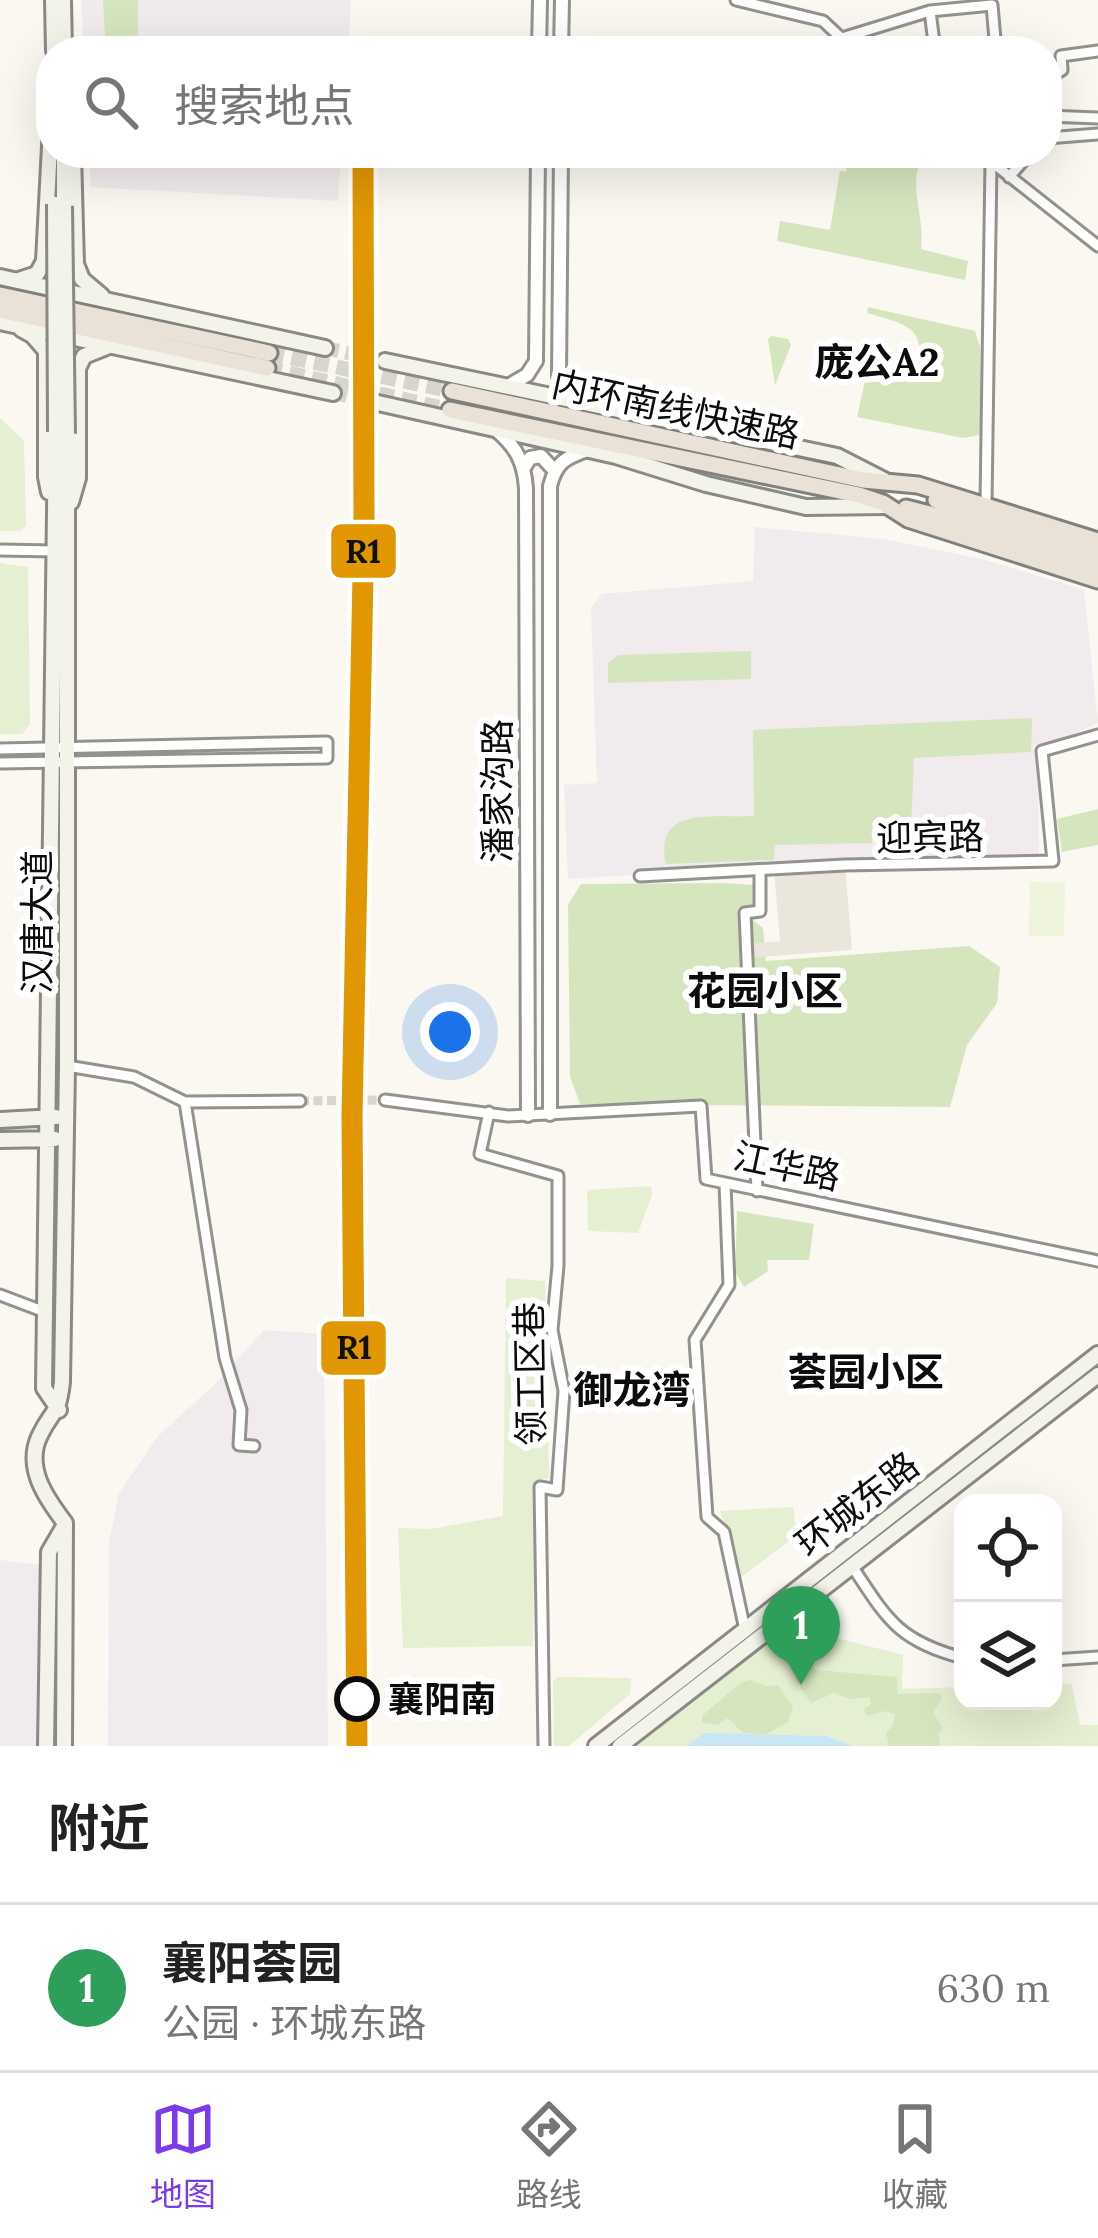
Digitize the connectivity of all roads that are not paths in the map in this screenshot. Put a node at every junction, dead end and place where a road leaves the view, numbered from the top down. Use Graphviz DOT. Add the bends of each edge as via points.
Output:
graph roads {
  1 [pos="53,0"];
  2 [pos="63,0"];
  3 [pos="540,0"];
  4 [pos="562,0"];
  5 [pos="736,0"];
  6 [pos="930,11"];
  7 [pos="54,36"];
  8 [pos="64,36"];
  9 [pos="539,36"];
  10 [pos="562,36"];
  11 [pos="840,36"];
  12 [pos="849,36"];
  13 [pos="933,36"];
  14 [pos="995,36"];
  15 [pos="1098,51"];
  16 [pos="1062,56"];
  17 [pos="1062,117"];
  18 [pos="1098,118"];
  19 [pos="1098,134"];
  20 [pos="1062,137"];
  21 [pos="49,168"];
  22 [pos="56,168"];
  23 [pos="66,168"];
  24 [pos="70,168"];
  25 [pos="538,168"];
  26 [pos="561,168"];
  27 [pos="991,168"];
  28 [pos="1000,168"];
  29 [pos="1018,168"];
  30 [pos="1010,177"];
  31 [pos="59,205"];
  32 [pos="1098,246"];
  33 [pos="44,261"];
  34 [pos="76,264"];
  35 [pos="8,279"];
  36 [pos="0,296"];
  37 [pos="117,303"];
  38 [pos="0,310"];
  39 [pos="6,323"];
  40 [pos="112,345"];
  41 [pos="326,348"];
  42 [pos="385,361"];
  43 [pos="536,361"];
  44 [pos="559,362"];
  45 [pos="48,365"];
  46 [pos="78,368"];
  47 [pos="508,386"];
  48 [pos="452,391"];
  49 [pos="333,393"];
  50 [pos="580,402"];
  51 [pos="379,403"];
  52 [pos="450,410"];
  53 [pos="630,421"];
  54 [pos="495,429"];
  55 [pos="586,450"];
  56 [pos="525,466"];
  57 [pos="554,470"];
  58 [pos="889,482"];
  59 [pos="986,503"];
  60 [pos="886,505"];
  61 [pos="967,517"];
  62 [pos="61,518"];
  63 [pos="1098,541"];
  64 [pos="0,550"];
  65 [pos="55,551"];
  66 [pos="1098,554"];
  67 [pos="1098,567"];
  68 [pos="1098,580"];
  69 [pos="1098,735"];
  70 [pos="0,749"];
  71 [pos="60,755"];
  72 [pos="0,763"];
  73 [pos="760,871"];
  74 [pos="640,876"];
  75 [pos="68,1066"];
  76 [pos="385,1100"];
  77 [pos="300,1101"];
  78 [pos="185,1102"];
  79 [pos="489,1112"];
  80 [pos="550,1114"];
  81 [pos="528,1115"];
  82 [pos="67,1117"];
  83 [pos="48,1118"];
  84 [pos="0,1120"];
  85 [pos="66,1138"];
  86 [pos="48,1139"];
  87 [pos="0,1141"];
  88 [pos="725,1184"];
  89 [pos="757,1191"];
  90 [pos="1098,1261"];
  91 [pos="0,1294"];
  92 [pos="45,1312"];
  93 [pos="1098,1354"];
  94 [pos="1098,1375"];
  95 [pos="59,1410"];
  96 [pos="254,1446"];
  97 [pos="65,1523"];
  98 [pos="852,1566"];
  99 [pos="745,1630"];
  100 [pos="954,1656"];
  101 [pos="1098,1657"];
  102 [pos="1062,1659"];
  103 [pos="46,1746"];
  104 [pos="64,1746"];
  105 [pos="544,1746"];
  106 [pos="596,1746"];
  107 [pos="620,1746"];
  1 -- 7 [label="main road"];
  2 -- 8 [label="main road"];
  3 -- 9 [label="street"];
  4 -- 10 [label="street"];
  5 -- 11 [label="street" via="823,21"];
  6 -- 12 [label="street"];
  6 -- 13 [label="street"];
  6 -- 14 [label="street" via="992,5"];
  15 -- 16 [label="street"];
  17 -- 18 [label="street"];
  19 -- 20 [label="street"];
  21 -- 33 [label="main road"];
  22 -- 31 [label="main road"];
  23 -- 31 [label="main road"];
  24 -- 34 [label="main road"];
  25 -- 43 [label="street"];
  26 -- 44 [label="street"];
  27 -- 59 [label="street"];
  28 -- 30 [label="street"];
  29 -- 30 [label="street"];
  30 -- 32 [label="street"];
  31 -- 62 [label="main road, 汉唐大道, bridge"];
  33 -- 34 [label="main road" via="56,276"];
  33 -- 35 [label="main road" via="37,274"];
  34 -- 37 [label="main road" via="95,293"];
  35 -- 37 [label="main road"];
  36 -- 38 [label="highway" via="268,361"];
  37 -- 41 [label="main road"];
  39 -- 40 [label="main road"];
  39 -- 45 [label="main road" via="32,334"];
  40 -- 46 [label="main road" via="84,356"];
  40 -- 49 [label="main road"];
  42 -- 47 [label="main road"];
  43 -- 44 [label="street" via="543,368"];
  43 -- 47 [label="street"];
  44 -- 50 [label="street" via="559,376"];
  45 -- 46 [label="main road" via="64,346"];
  45 -- 62 [label="main road" via="46,477"];
  46 -- 62 [label="main road" via="78,478"];
  47 -- 50 [label="main road"];
  48 -- 53 [label="highway, 内环南线快速路"];
  50 -- 53 [label="main road"];
  51 -- 54 [label="main road"];
  52 -- 60 [label="highway, 内环南线快速路"];
  53 -- 58 [label="highway, 内环南线快速路"];
  54 -- 55 [label="main road"];
  54 -- 56 [label="street"];
  55 -- 57 [label="street"];
  55 -- 60 [label="main road" via="806,508"];
  56 -- 57 [label="street" via="541,455"];
  56 -- 81 [label="street, 潘家沟路"];
  57 -- 80 [label="street, 潘家沟路"];
  58 -- 59 [label="highway, 内环南线快速路"];
  58 -- 61 [label="highway, 内环南线快速路"];
  59 -- 63 [label="highway, 内环南线快速路"];
  60 -- 61 [label="highway, 内环南线快速路"];
  60 -- 68 [label="highway, 内环南线快速路"];
  61 -- 66 [label="highway, 内环南线快速路"];
  61 -- 67 [label="highway, 内环南线快速路"];
  62 -- 65 [label="main road, 汉唐大道"];
  62 -- 71 [label="main road, 汉唐大道"];
  64 -- 65 [label="street"];
  65 -- 71 [label="main road, 汉唐大道"];
  69 -- 73 [label="street, 迎宾路" via="1042,751 1053,861"];
  70 -- 71 [label="street"];
  71 -- 71 [label="street" via="327,758 327,742"];
  71 -- 72 [label="street"];
  71 -- 75 [label="main road, 汉唐大道"];
  71 -- 83 [label="main road, 汉唐大道"];
  73 -- 74 [label="street, 迎宾路"];
  73 -- 89 [label="street" via="760,911 745,913"];
  75 -- 78 [label="street" via="134,1077"];
  75 -- 82 [label="main road, 汉唐大道"];
  76 -- 79 [label="street, 江华路"];
  77 -- 78 [label="street"];
  78 -- 96 [label="street" via="225,1358 242,1410 239,1445"];
  79 -- 81 [label="street, 江华路"];
  79 -- 105 [label="street, 领工区巷" via="480,1154 558,1176 551,1330 563,1391 557,1490 540,1487"];
  80 -- 81 [label="street, 江华路"];
  80 -- 88 [label="street, 江华路" via="701,1106 706,1179"];
  82 -- 83 [label="main road"];
  82 -- 85 [label="main road, 汉唐大道"];
  83 -- 84 [label="main road"];
  83 -- 86 [label="main road, 汉唐大道"];
  85 -- 86 [label="main road"];
  85 -- 95 [label="main road, 汉唐大道"];
  86 -- 87 [label="main road"];
  86 -- 92 [label="main road, 汉唐大道"];
  88 -- 89 [label="street, 江华路"];
  88 -- 99 [label="street" via="729,1285 695,1340 707,1517 724,1532"];
  89 -- 90 [label="street, 江华路"];
  91 -- 92 [label="street"];
  92 -- 95 [label="main road, 汉唐大道" via="44,1388"];
  93 -- 99 [label="main road, 环城东路"];
  94 -- 98 [label="main road, 环城东路"];
  95 -- 97 [label="main road, 汉唐大道" via="39,1436 34,1467"];
  97 -- 103 [label="main road" via="50,1552"];
  97 -- 104 [label="main road, 汉唐大道"];
  98 -- 100 [label="street" via="888,1621 926,1648"];
  98 -- 107 [label="main road, 环城东路"];
  99 -- 106 [label="main road, 环城东路"];
  101 -- 102 [label="street"];
}
